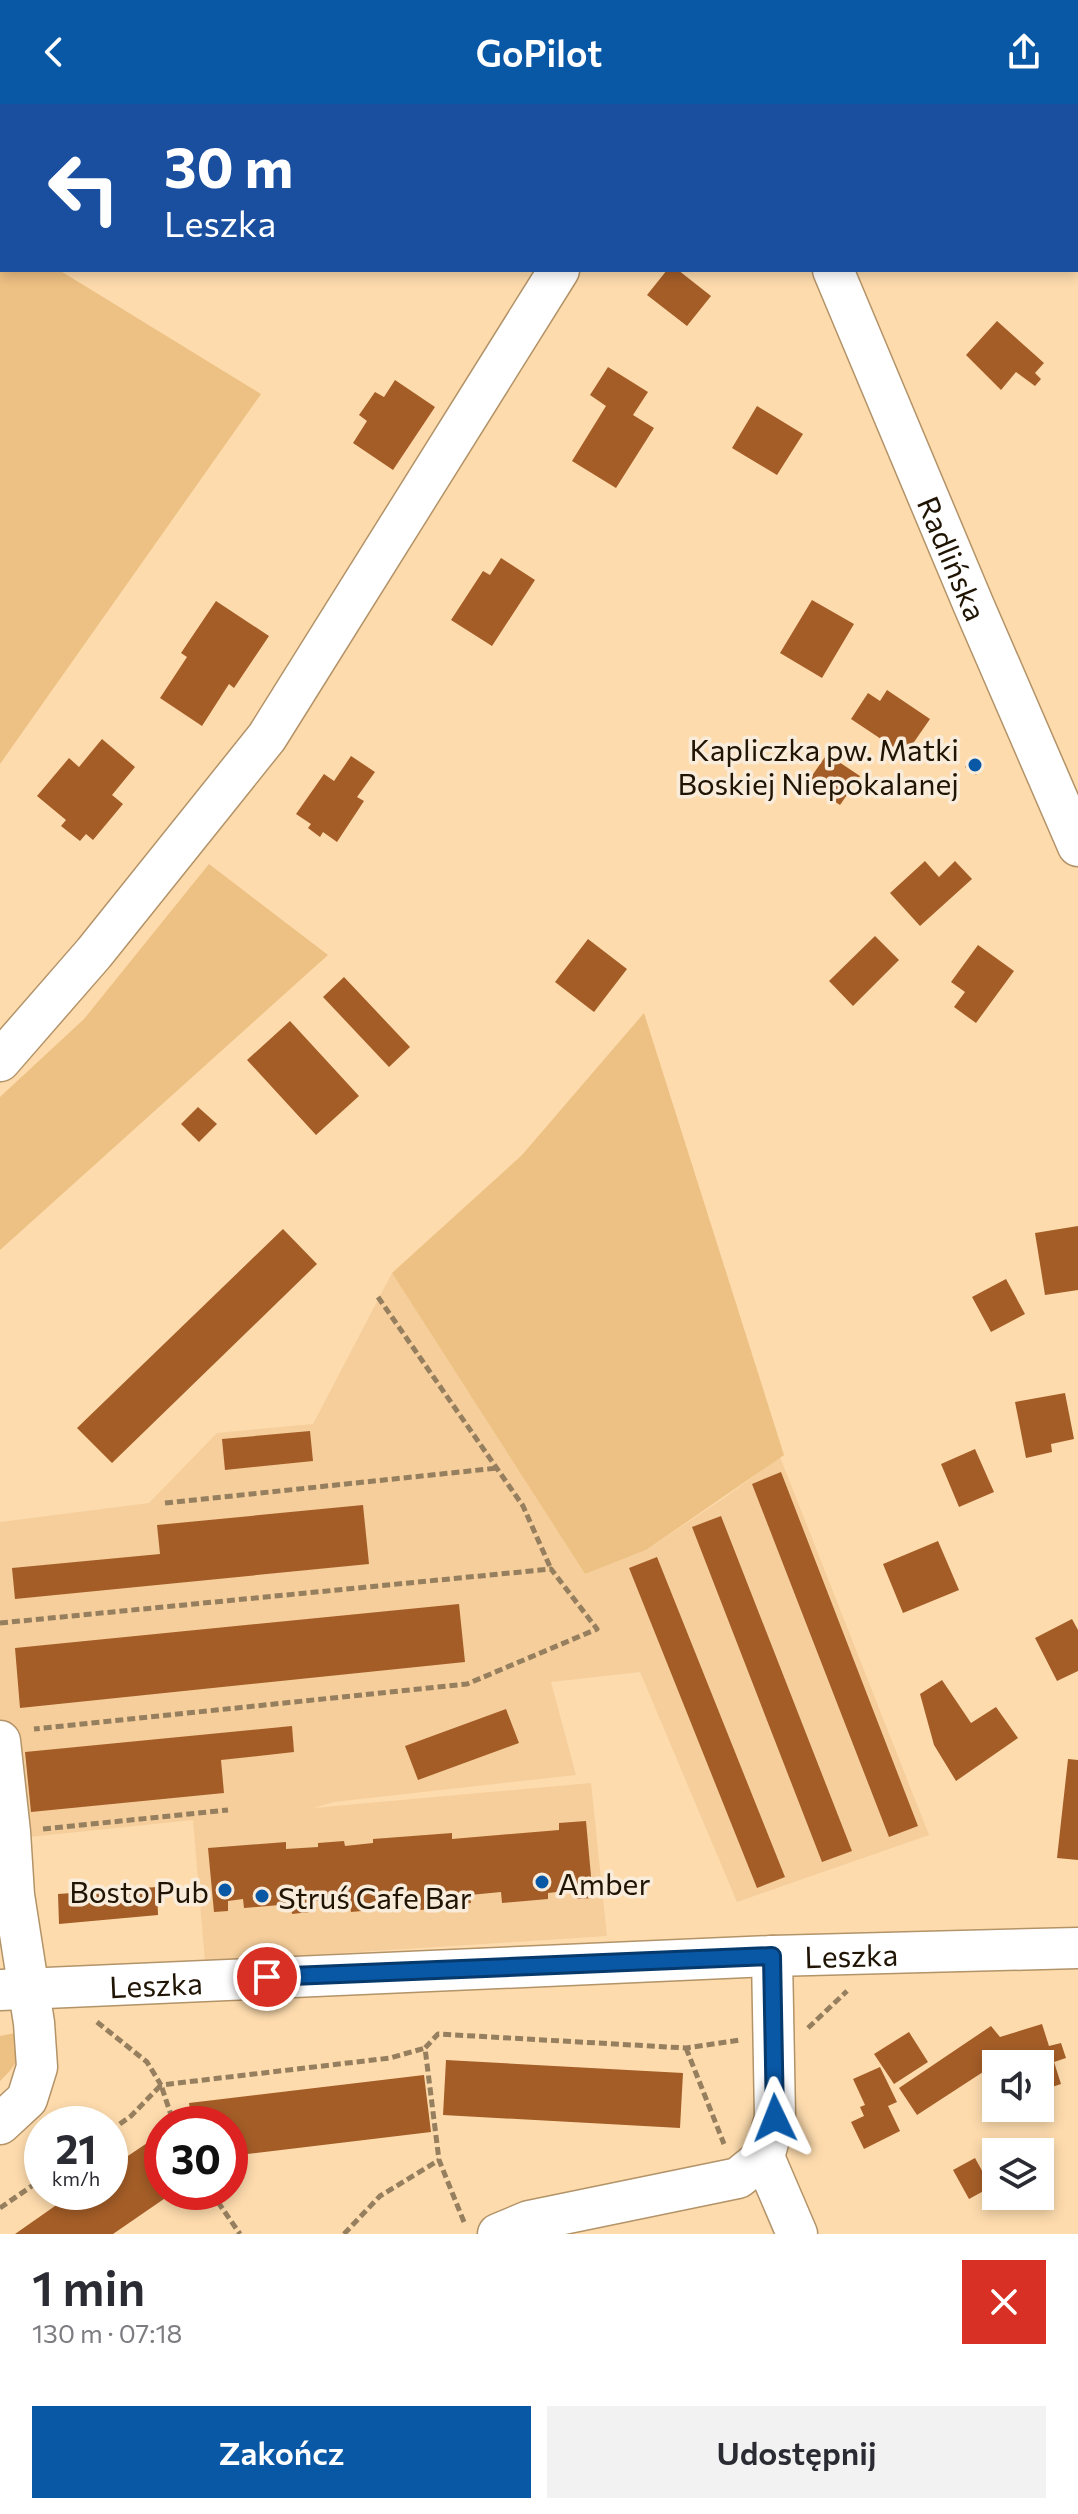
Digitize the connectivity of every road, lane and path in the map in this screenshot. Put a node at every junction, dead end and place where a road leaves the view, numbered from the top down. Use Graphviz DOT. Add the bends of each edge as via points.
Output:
graph roads {
  1 [pos="558,272"];
  2 [pos="834,272"];
  3 [pos="1078,846"];
  4 [pos="0,1061"];
  5 [pos="378,1297"];
  6 [pos="498,1468"];
  7 [pos="165,1503"];
  8 [pos="551,1569"];
  9 [pos="0,1623"];
  10 [pos="16,1735"];
  11 [pos="228,1810"];
  12 [pos="10,1832"];
  13 [pos="1078,1948"];
  14 [pos="772,1956"];
  15 [pos="14,1989"];
  16 [pos="89,2015"];
  17 [pos="772,2038"];
  18 [pos="425,2048"];
  19 [pos="686,2048"];
  20 [pos="161,2085"];
  21 [pos="168,2106"];
  22 [pos="128,2118"];
  23 [pos="0,2124"];
  24 [pos="439,2160"];
  25 [pos="751,2167"];
  26 [pos="24,2191"];
  27 [pos="0,2208"];
  28 [pos="223,2210"];
  29 [pos="240,2234"];
  30 [pos="344,2234"];
  31 [pos="469,2234"];
  32 [pos="498,2234"];
  33 [pos="797,2234"];
  1 -- 4 [label="street" via="267,737"];
  2 -- 3 [label="street, Radlińska"];
  5 -- 6 [label="path"];
  6 -- 7 [label="path"];
  6 -- 8 [label="path" via="523,1506"];
  8 -- 9 [label="path"];
  8 -- 10 [label="path" via="597,1629 467,1684"];
  10 -- 12 [label="street"];
  11 -- 12 [label="path"];
  12 -- 15 [label="street"];
  13 -- 14 [label="street, Leszka"];
  14 -- 15 [label="street, Leszka"];
  14 -- 17 [label="street"];
  15 -- 23 [label="street" via="37,2067 27,2099"];
  16 -- 20 [label="path" via="147,2062"];
  17 -- 19 [label="path"];
  17 -- 25 [label="street" via="775,2118"];
  18 -- 19 [label="path" via="438,2034"];
  18 -- 20 [label="path" via="390,2058"];
  18 -- 24 [label="path"];
  19 -- 25 [label="path"];
  20 -- 21 [label="path"];
  20 -- 22 [label="path"];
  24 -- 30 [label="path" via="380,2196"];
  24 -- 31 [label="path"];
  25 -- 32 [label="street" via="529,2221"];
  25 -- 33 [label="street"];
  26 -- 27 [label="path"];
  28 -- 29 [label="path"];
}
